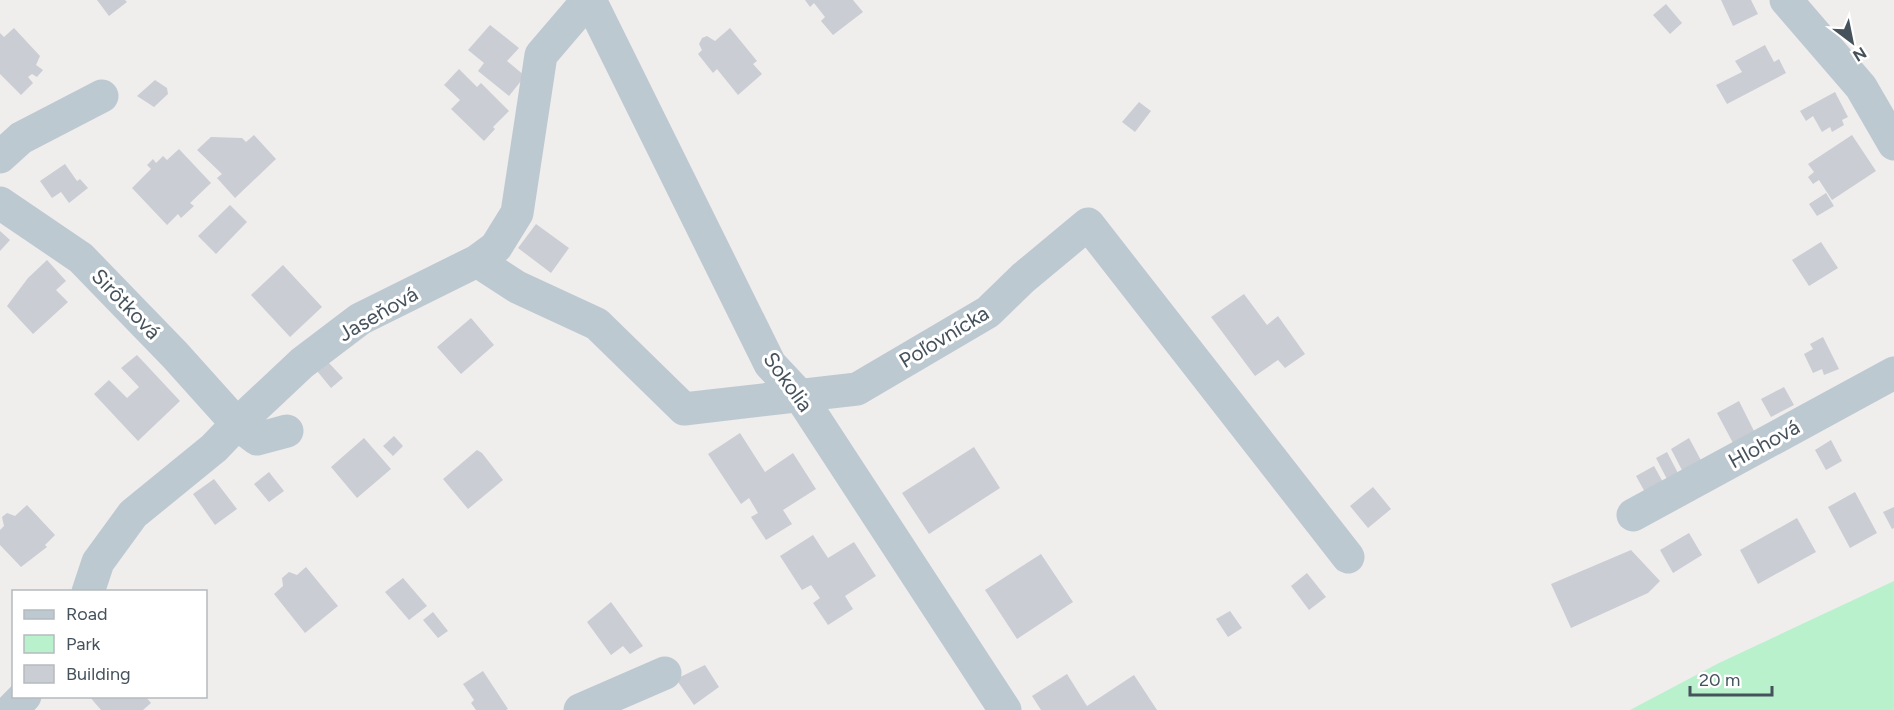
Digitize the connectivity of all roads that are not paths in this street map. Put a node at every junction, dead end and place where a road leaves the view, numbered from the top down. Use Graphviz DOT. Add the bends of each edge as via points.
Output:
graph roads {
  1 [pos="589,0"];
  2 [pos="1786,0"];
  3 [pos="102,96"];
  4 [pos="1894,144"];
  5 [pos="0,158"];
  6 [pos="0,203"];
  7 [pos="477,261"];
  8 [pos="1894,373"];
  9 [pos="800,396"];
  10 [pos="237,424"];
  11 [pos="287,431"];
  12 [pos="1633,515"];
  13 [pos="1348,557"];
  14 [pos="88,590"];
  15 [pos="665,673"];
  16 [pos="24,698"];
  17 [pos="11,710"];
  18 [pos="580,710"];
  19 [pos="1005,710"];
  1 -- 7 [label="street, Jaseňová" via="542,55 517,213 496,247"];
  1 -- 9 [label="street, Sokolia" via="770,364"];
  2 -- 4 [label="street" via="1861,87"];
  3 -- 5 [label="street" via="21,138"];
  6 -- 10 [label="street, Sirôtková" via="81,258"];
  7 -- 9 [label="street, Poľovnícka" via="517,287 597,324 684,409"];
  7 -- 10 [label="street, Jaseňová" via="360,319 302,363"];
  8 -- 12 [label="street, Hlohová"];
  9 -- 13 [label="street, Poľovnícka" via="857,389 988,312 1088,224"];
  9 -- 19 [label="street, Sokolia"];
  10 -- 11 [label="street, Sirôtková" via="257,439"];
  10 -- 14 [label="street, Jaseňová" via="214,448 133,514 98,562"];
  15 -- 18 [label="street"];
  16 -- 17 [label="street"];
}
